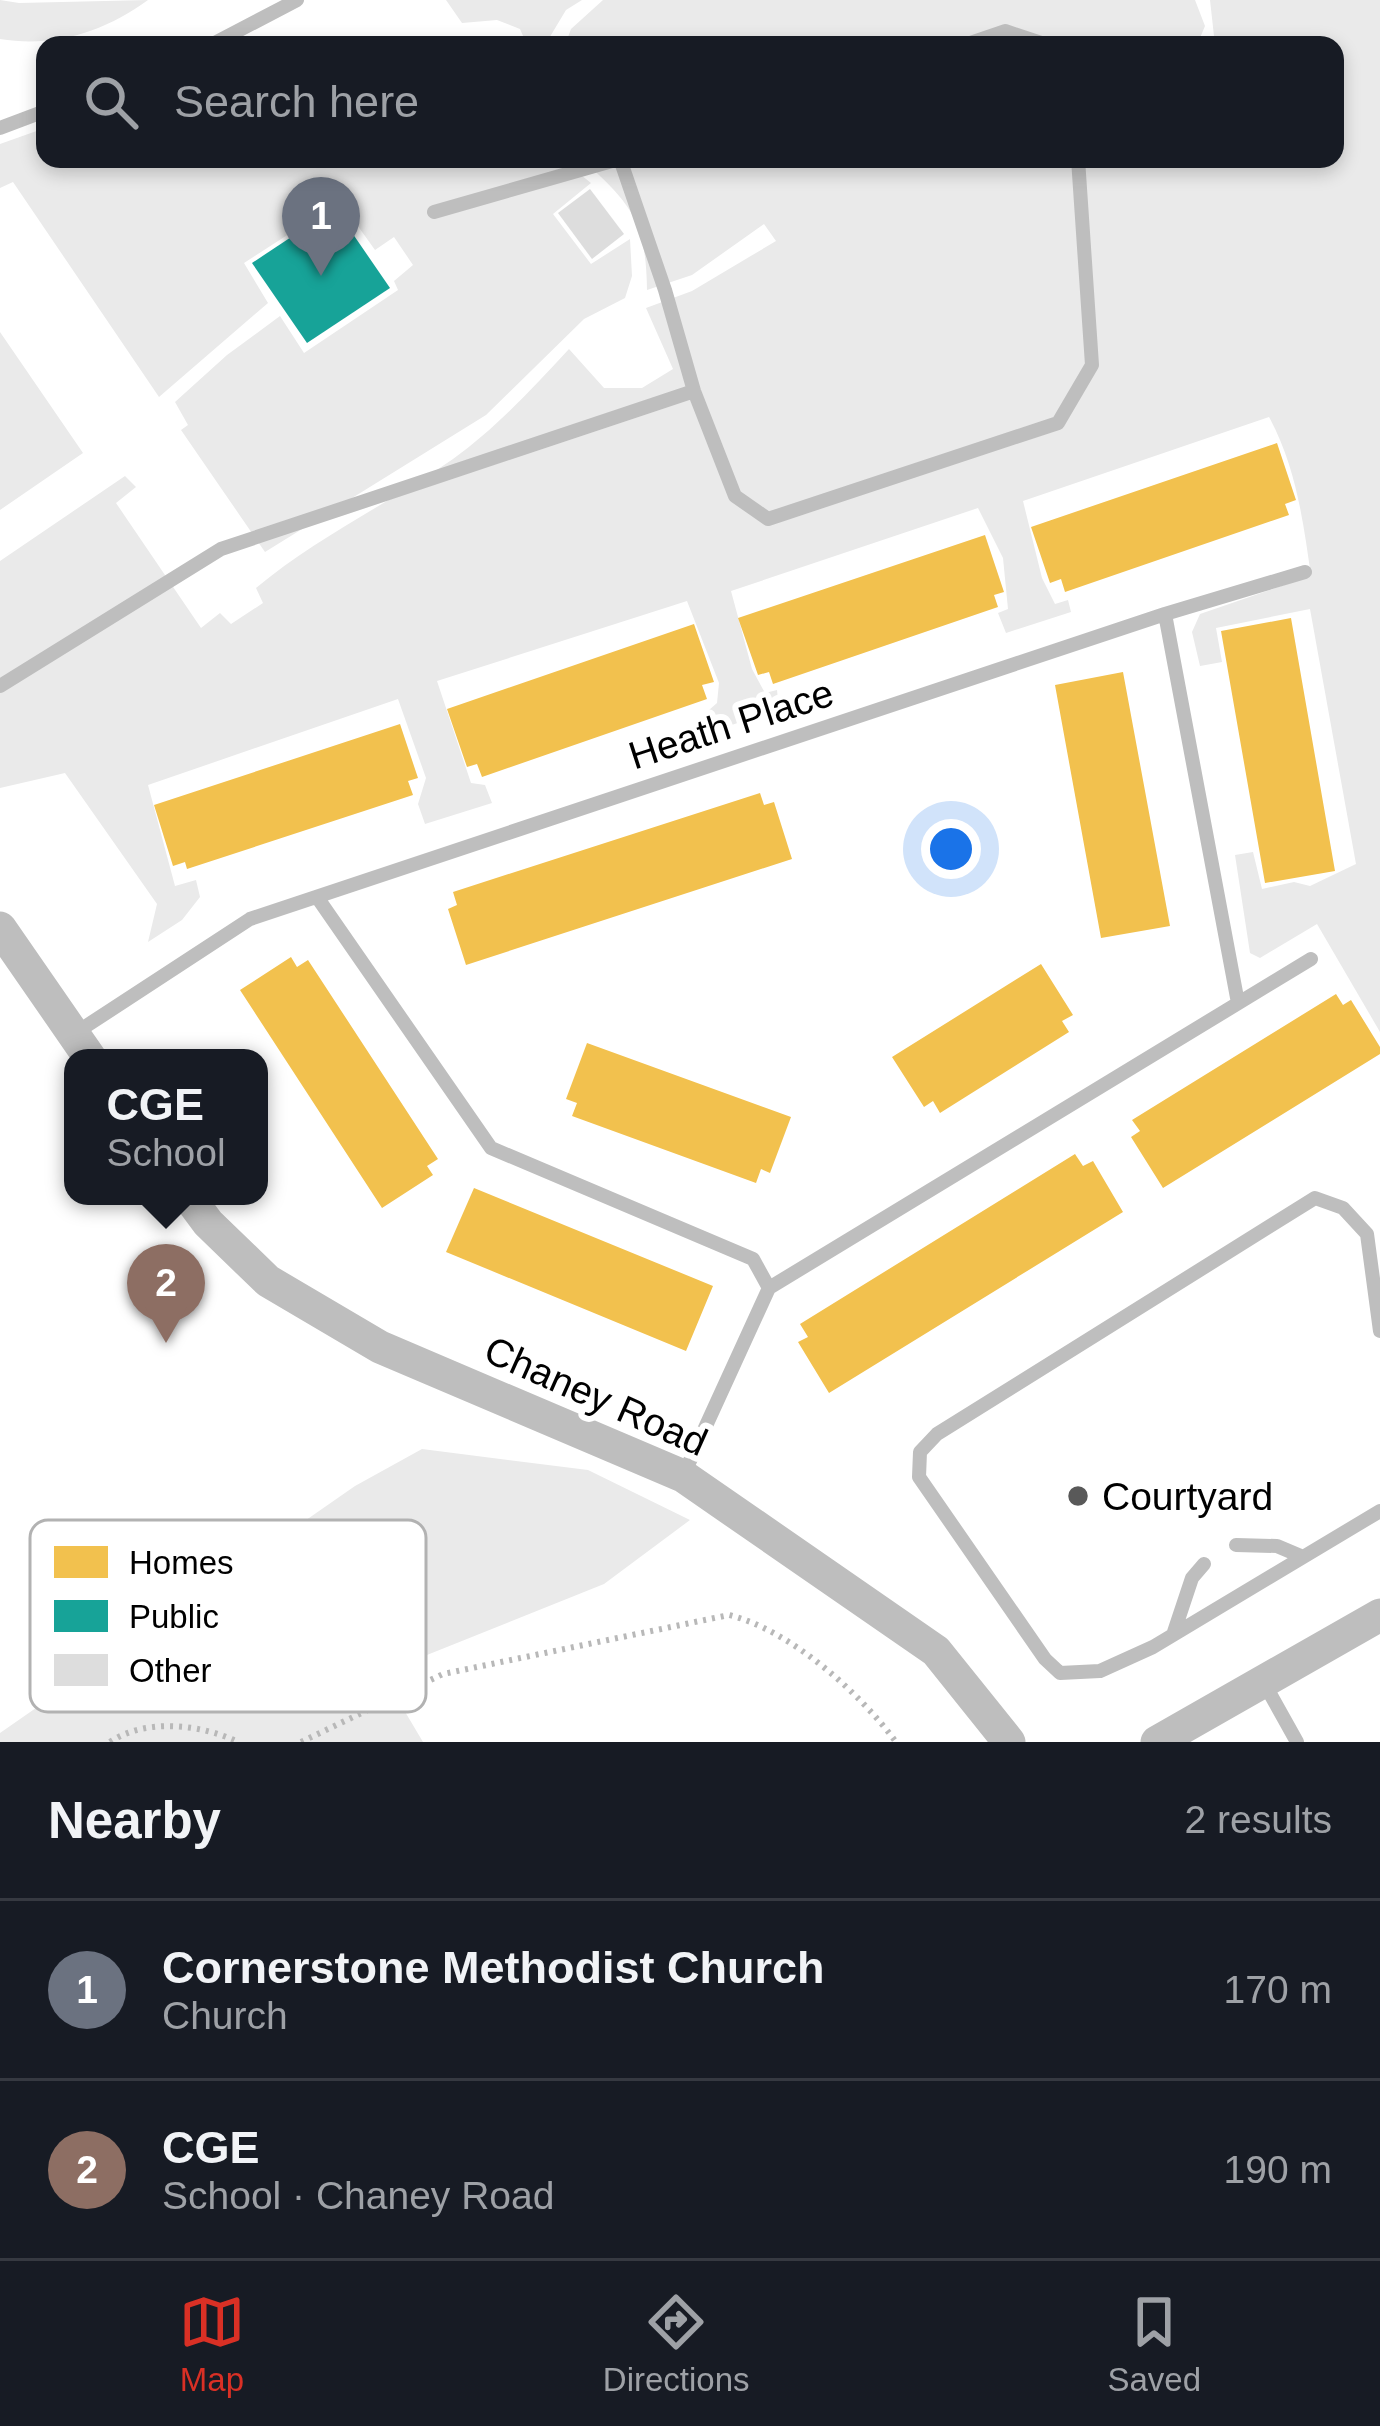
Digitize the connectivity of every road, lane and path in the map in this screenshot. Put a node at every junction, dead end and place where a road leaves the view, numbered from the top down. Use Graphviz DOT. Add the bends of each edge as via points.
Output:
graph roads {
  1 [pos="297,0"];
  2 [pos="228,36"];
  3 [pos="990,36"];
  4 [pos="1020,36"];
  5 [pos="36,114"];
  6 [pos="0,128"];
  7 [pos="588,168"];
  8 [pos="622,168"];
  9 [pos="1079,168"];
  10 [pos="434,212"];
  11 [pos="694,392"];
  12 [pos="1305,572"];
  13 [pos="1165,614"];
  14 [pos="0,686"];
  15 [pos="317,896"];
  16 [pos="0,928"];
  17 [pos="1311,958"];
  18 [pos="1238,1003"];
  19 [pos="81,1046"];
  20 [pos="195,1205"];
  21 [pos="769,1288"];
  22 [pos="1380,1331"];
  23 [pos="682,1476"];
  24 [pos="1380,1511"];
  25 [pos="1235,1545"];
  26 [pos="1303,1557"];
  27 [pos="1204,1564"];
  28 [pos="1380,1615"];
  29 [pos="1173,1635"];
  30 [pos="426,1682"];
  31 [pos="1263,1682"];
  32 [pos="364,1712"];
  33 [pos="110,1742"];
  34 [pos="238,1742"];
  35 [pos="301,1742"];
  36 [pos="896,1742"];
  37 [pos="1009,1742"];
  38 [pos="1157,1742"];
  39 [pos="1297,1742"];
  1 -- 2 [label="lane"];
  3 -- 4 [label="lane"];
  5 -- 6 [label="lane"];
  7 -- 10 [label="lane"];
  8 -- 11 [label="lane"];
  9 -- 11 [label="lane" via="1092,365 1058,423 768,519 736,496"];
  11 -- 14 [label="lane" via="220,549"];
  12 -- 13 [label="lane, Heath Place"];
  13 -- 15 [label="lane, Heath Place"];
  13 -- 18 [label="lane"];
  15 -- 19 [label="lane, Heath Place" via="250,919"];
  15 -- 21 [label="lane" via="491,1148 753,1259"];
  16 -- 19 [label="street"];
  17 -- 18 [label="lane"];
  18 -- 21 [label="lane"];
  20 -- 23 [label="street, Chaney Road" via="268,1281 380,1347"];
  21 -- 23 [label="lane"];
  22 -- 29 [label="lane" via="1366,1234 1343,1208 1315,1198 920,1452 919,1477 1060,1673 1100,1672"];
  23 -- 37 [label="street, Chaney Road" via="936,1651"];
  24 -- 26 [label="lane"];
  25 -- 26 [label="lane" via="1277,1546"];
  26 -- 29 [label="lane"];
  27 -- 29 [label="lane"];
  28 -- 31 [label="street"];
  30 -- 36 [label="path" via="729,1615 764,1628 834,1677"];
  31 -- 38 [label="street"];
  31 -- 39 [label="lane"];
  32 -- 35 [label="path"];
  33 -- 34 [label="path" via="149,1727"];
}
